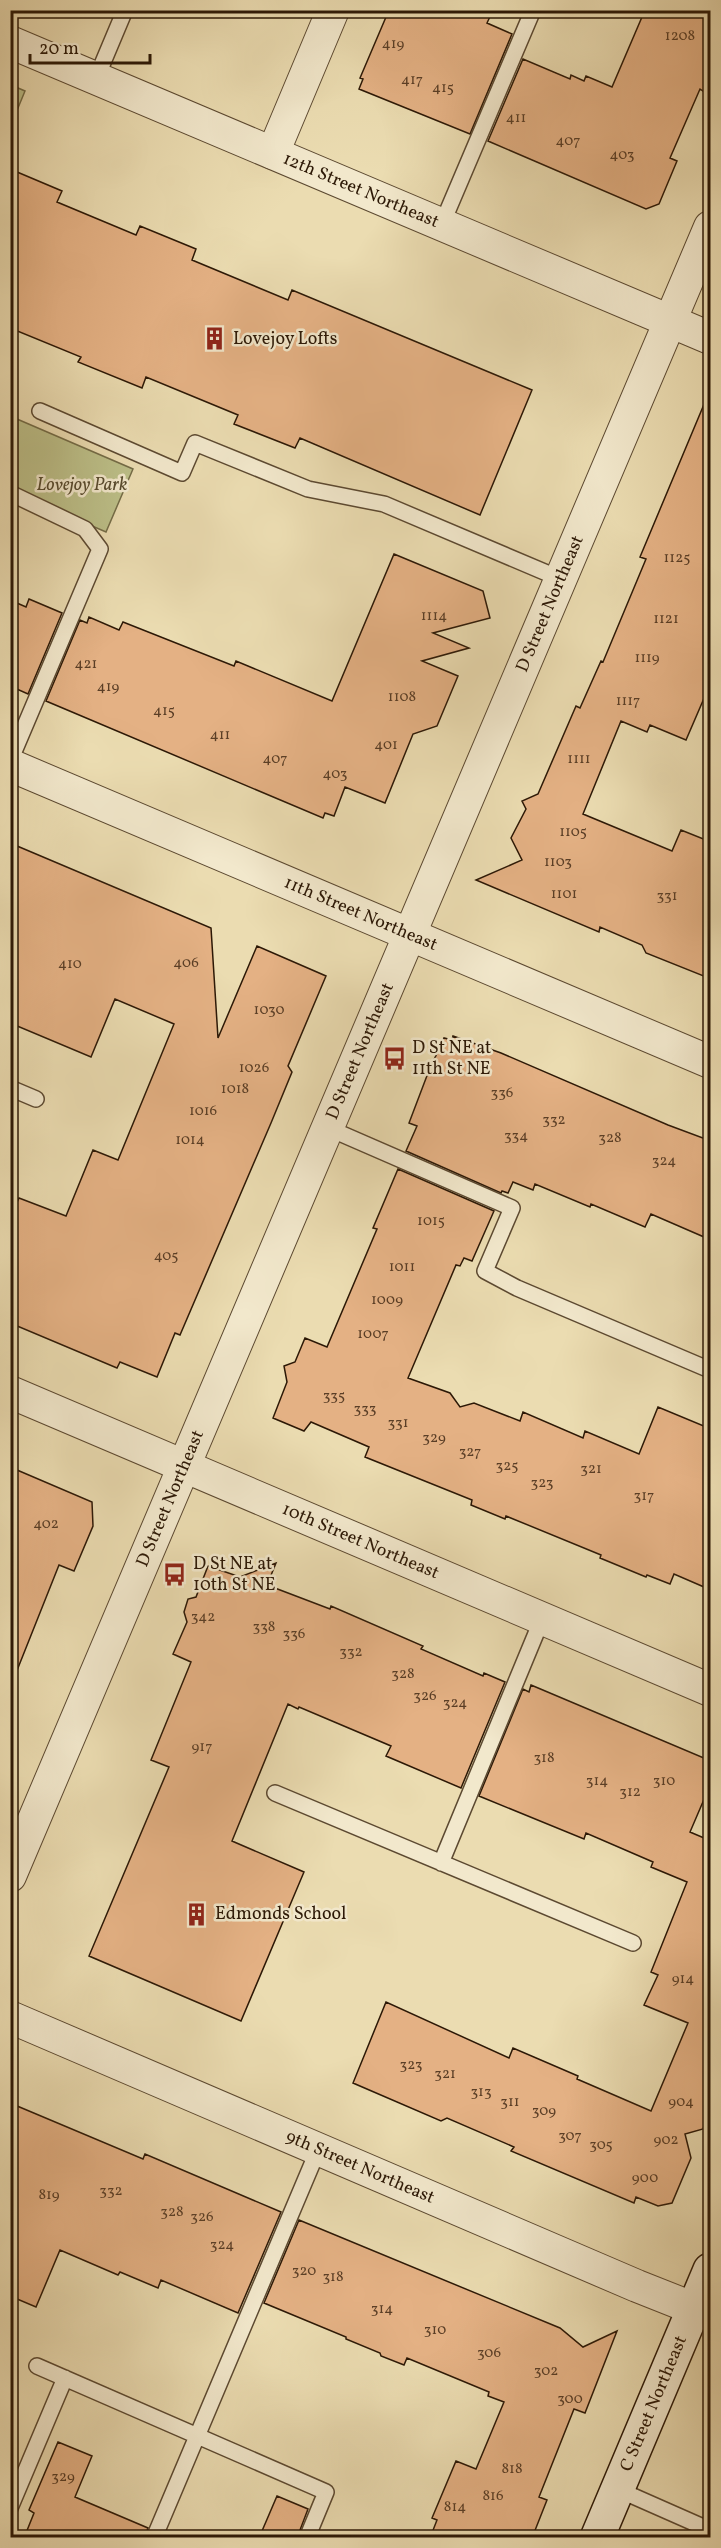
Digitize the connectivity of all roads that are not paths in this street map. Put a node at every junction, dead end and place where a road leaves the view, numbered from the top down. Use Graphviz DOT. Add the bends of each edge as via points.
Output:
graph roads {
  1 [pos="125,10"];
  2 [pos="333,10"];
  3 [pos="533,10"];
  4 [pos="10,42"];
  5 [pos="96,79"];
  6 [pos="273,153"];
  7 [pos="442,224"];
  8 [pos="711,227"];
  9 [pos="670,321"];
  10 [pos="711,338"];
  11 [pos="40,411"];
  12 [pos="10,493"];
  13 [pos="561,579"];
  14 [pos="10,763"];
  15 [pos="411,935"];
  16 [pos="711,1062"];
  17 [pos="10,1088"];
  18 [pos="36,1099"];
  19 [pos="328,1128"];
  20 [pos="711,1370"];
  21 [pos="10,1392"];
  22 [pos="184,1466"];
  23 [pos="542,1619"];
  24 [pos="711,1690"];
  25 [pos="275,1793"];
  26 [pos="441,1863"];
  27 [pos="10,1876"];
  28 [pos="633,1943"];
  29 [pos="10,2017"];
  30 [pos="318,2150"];
  31 [pos="711,2270"];
  32 [pos="702,2312"];
  33 [pos="37,2366"];
  34 [pos="65,2378"];
  35 [pos="197,2435"];
  36 [pos="617,2489"];
  37 [pos="10,2508"];
  38 [pos="711,2530"];
  39 [pos="154,2538"];
  40 [pos="307,2538"];
  41 [pos="597,2538"];
  1 -- 5 [label="lane"];
  2 -- 6 [label="street"];
  3 -- 7 [label="lane"];
  4 -- 5 [label="street, 12th Street Northeast"];
  5 -- 6 [label="street, 12th Street Northeast"];
  6 -- 7 [label="street, 12th Street Northeast"];
  7 -- 9 [label="street, 12th Street Northeast"];
  8 -- 9 [label="street, D Street Northeast"];
  9 -- 10 [label="street, 12th Street Northeast"];
  9 -- 13 [label="street, D Street Northeast"];
  11 -- 13 [label="lane" via="182,473 195,444 308,489 384,504"];
  12 -- 14 [label="lane" via="86,529 100,549"];
  13 -- 15 [label="street, D Street Northeast"];
  14 -- 15 [label="street, 11th Street Northeast"];
  15 -- 16 [label="street, 11th Street Northeast"];
  15 -- 19 [label="street, D Street Northeast"];
  17 -- 18 [label="lane"];
  19 -- 20 [label="lane" via="512,1208 485,1271"];
  19 -- 22 [label="street, D Street Northeast"];
  21 -- 22 [label="street, 10th Street Northeast"];
  22 -- 23 [label="street, 10th Street Northeast"];
  22 -- 27 [label="street, D Street Northeast"];
  23 -- 24 [label="street, 10th Street Northeast"];
  23 -- 26 [label="lane"];
  25 -- 26 [label="lane"];
  26 -- 28 [label="lane"];
  29 -- 30 [label="street, 9th Street Northeast"];
  30 -- 32 [label="street, 9th Street Northeast"];
  30 -- 35 [label="lane"];
  31 -- 32 [label="main road, C Street Northeast"];
  32 -- 36 [label="main road, C Street Northeast"];
  33 -- 34 [label="lane"];
  34 -- 35 [label="lane"];
  34 -- 37 [label="lane"];
  35 -- 39 [label="lane"];
  35 -- 40 [label="lane" via="326,2492"];
  36 -- 38 [label="lane"];
  36 -- 41 [label="main road, C Street Northeast"];
}
